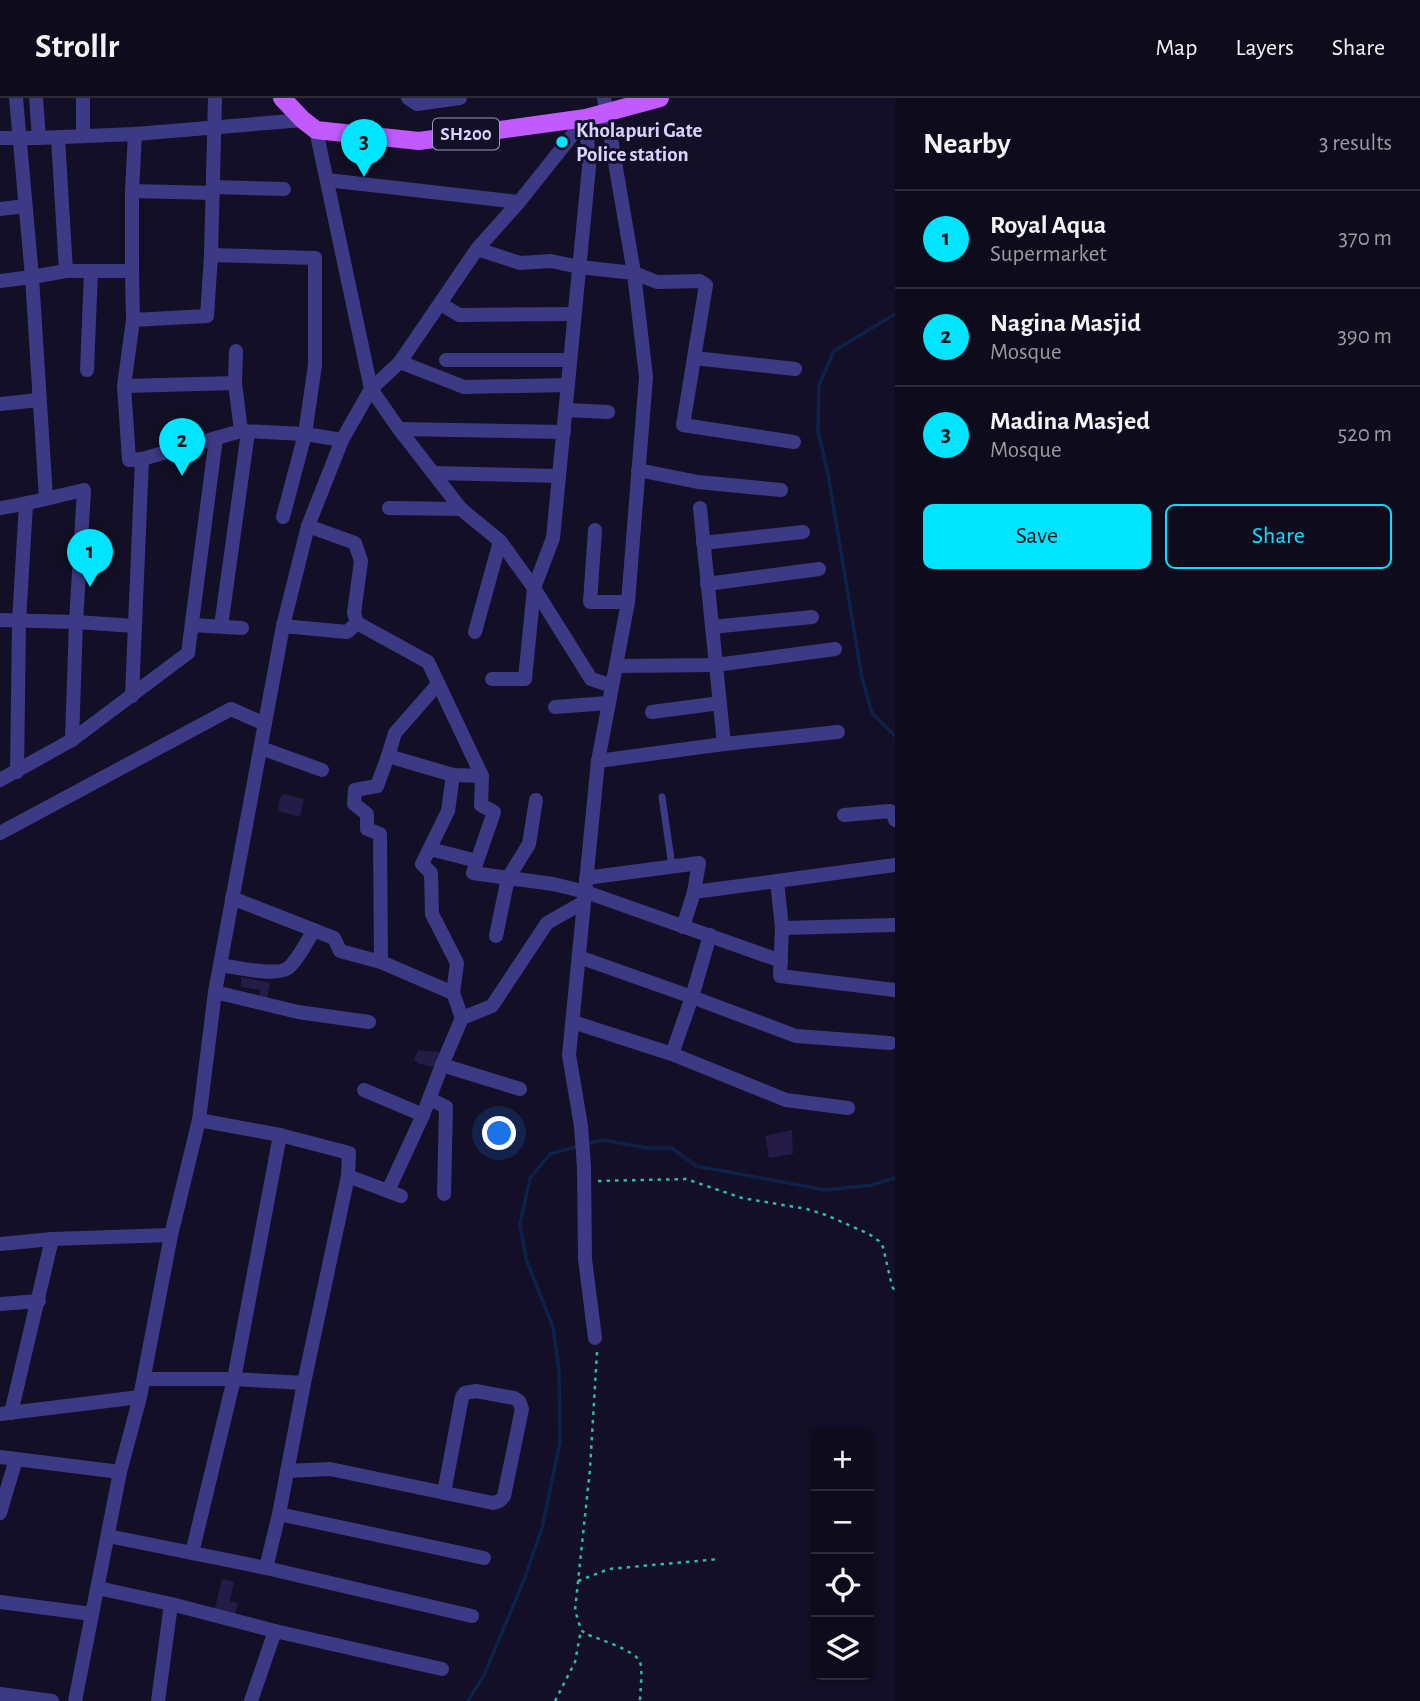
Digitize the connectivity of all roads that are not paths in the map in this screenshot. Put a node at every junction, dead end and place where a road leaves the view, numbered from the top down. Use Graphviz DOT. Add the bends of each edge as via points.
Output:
graph roads {
  1 [pos="16,98"];
  2 [pos="36,98"];
  3 [pos="83,98"];
  4 [pos="215,98"];
  5 [pos="282,98"];
  6 [pos="408,98"];
  7 [pos="460,98"];
  8 [pos="660,98"];
  9 [pos="605,105"];
  10 [pos="586,118"];
  11 [pos="309,125"];
  12 [pos="213,128"];
  13 [pos="135,134"];
  14 [pos="83,135"];
  15 [pos="0,138"];
  16 [pos="39,138"];
  17 [pos="58,138"];
  18 [pos="19,139"];
  19 [pos="327,180"];
  20 [pos="284,189"];
  21 [pos="213,190"];
  22 [pos="132,191"];
  23 [pos="519,202"];
  24 [pos="25,206"];
  25 [pos="0,209"];
  26 [pos="477,249"];
  27 [pos="211,255"];
  28 [pos="579,267"];
  29 [pos="66,271"];
  30 [pos="91,271"];
  31 [pos="132,271"];
  32 [pos="634,273"];
  33 [pos="32,277"];
  34 [pos="0,281"];
  35 [pos="441,304"];
  36 [pos="574,314"];
  37 [pos="133,320"];
  38 [pos="236,351"];
  39 [pos="694,358"];
  40 [pos="446,360"];
  41 [pos="570,360"];
  42 [pos="400,362"];
  43 [pos="795,369"];
  44 [pos="87,370"];
  45 [pos="235,383"];
  46 [pos="568,385"];
  47 [pos="124,386"];
  48 [pos="370,388"];
  49 [pos="39,400"];
  50 [pos="0,404"];
  51 [pos="566,410"];
  52 [pos="608,412"];
  53 [pos="399,429"];
  54 [pos="245,431"];
  55 [pos="564,432"];
  56 [pos="305,434"];
  57 [pos="216,438"];
  58 [pos="342,440"];
  59 [pos="794,442"];
  60 [pos="142,459"];
  61 [pos="638,470"];
  62 [pos="433,474"];
  63 [pos="559,476"];
  64 [pos="781,490"];
  65 [pos="46,498"];
  66 [pos="26,504"];
  67 [pos="0,508"];
  68 [pos="389,508"];
  69 [pos="700,508"];
  70 [pos="461,509"];
  71 [pos="283,517"];
  72 [pos="308,526"];
  73 [pos="594,530"];
  74 [pos="803,532"];
  75 [pos="500,541"];
  76 [pos="704,543"];
  77 [pos="818,569"];
  78 [pos="708,584"];
  79 [pos="534,588"];
  80 [pos="628,602"];
  81 [pos="812,617"];
  82 [pos="0,620"];
  83 [pos="19,621"];
  84 [pos="76,622"];
  85 [pos="357,622"];
  86 [pos="192,625"];
  87 [pos="135,626"];
  88 [pos="221,626"];
  89 [pos="282,626"];
  90 [pos="712,627"];
  91 [pos="242,628"];
  92 [pos="475,632"];
  93 [pos="835,649"];
  94 [pos="617,666"];
  95 [pos="716,666"];
  96 [pos="492,679"];
  97 [pos="438,684"];
  98 [pos="612,686"];
  99 [pos="132,696"];
  100 [pos="720,703"];
  101 [pos="608,704"];
  102 [pos="555,707"];
  103 [pos="652,712"];
  104 [pos="265,724"];
  105 [pos="838,732"];
  106 [pos="72,740"];
  107 [pos="723,744"];
  108 [pos="261,748"];
  109 [pos="388,756"];
  110 [pos="598,761"];
  111 [pos="322,770"];
  112 [pos="17,772"];
  113 [pos="453,775"];
  114 [pos="482,776"];
  115 [pos="0,780"];
  116 [pos="662,797"];
  117 [pos="536,800"];
  118 [pos="844,815"];
  119 [pos="895,820"];
  120 [pos="0,833"];
  121 [pos="430,849"];
  122 [pos="477,861"];
  123 [pos="895,865"];
  124 [pos="672,866"];
  125 [pos="508,878"];
  126 [pos="777,881"];
  127 [pos="585,891"];
  128 [pos="695,892"];
  129 [pos="232,898"];
  130 [pos="895,925"];
  131 [pos="683,927"];
  132 [pos="782,928"];
  133 [pos="314,930"];
  134 [pos="710,935"];
  135 [pos="496,936"];
  136 [pos="579,957"];
  137 [pos="781,961"];
  138 [pos="381,962"];
  139 [pos="220,965"];
  140 [pos="895,990"];
  141 [pos="215,992"];
  142 [pos="453,993"];
  143 [pos="692,997"];
  144 [pos="462,1018"];
  145 [pos="369,1022"];
  146 [pos="573,1022"];
  147 [pos="890,1043"];
  148 [pos="671,1054"];
  149 [pos="442,1065"];
  150 [pos="520,1089"];
  151 [pos="365,1090"];
  152 [pos="430,1099"];
  153 [pos="848,1108"];
  154 [pos="423,1115"];
  155 [pos="199,1120"];
  156 [pos="280,1135"];
  157 [pos="348,1176"];
  158 [pos="444,1194"];
  159 [pos="171,1236"];
  160 [pos="52,1240"];
  161 [pos="0,1244"];
  162 [pos="39,1301"];
  163 [pos="0,1304"];
  164 [pos="595,1338"];
  165 [pos="234,1378"];
  166 [pos="144,1379"];
  167 [pos="304,1383"];
  168 [pos="140,1397"];
  169 [pos="5,1413"];
  170 [pos="0,1457"];
  171 [pos="16,1459"];
  172 [pos="286,1471"];
  173 [pos="120,1472"];
  174 [pos="444,1493"];
  175 [pos="0,1513"];
  176 [pos="279,1514"];
  177 [pos="108,1536"];
  178 [pos="192,1553"];
  179 [pos="484,1558"];
  180 [pos="267,1568"];
  181 [pos="97,1588"];
  182 [pos="0,1602"];
  183 [pos="171,1604"];
  184 [pos="92,1614"];
  185 [pos="472,1616"];
  186 [pos="275,1631"];
  187 [pos="442,1669"];
  188 [pos="0,1694"];
  189 [pos="52,1701"];
  190 [pos="75,1701"];
  191 [pos="158,1701"];
  192 [pos="251,1701"];
  1 -- 18 [label="street"];
  2 -- 16 [label="street"];
  3 -- 14 [label="street"];
  4 -- 12 [label="street"];
  5 -- 11 [label="main road"];
  6 -- 7 [label="street" via="417,104"];
  8 -- 9 [label="main road, SH200"];
  9 -- 10 [label="main road, SH200"];
  9 -- 32 [label="street"];
  10 -- 11 [label="main road, SH200" via="419,141"];
  10 -- 23 [label="street"];
  10 -- 28 [label="street" via="589,167"];
  11 -- 12 [label="street"];
  11 -- 19 [label="street"];
  12 -- 13 [label="street"];
  12 -- 21 [label="street"];
  13 -- 14 [label="street"];
  13 -- 22 [label="street"];
  14 -- 17 [label="street"];
  15 -- 18 [label="street"];
  16 -- 17 [label="street"];
  16 -- 18 [label="street"];
  17 -- 29 [label="street"];
  18 -- 24 [label="street"];
  19 -- 23 [label="street"];
  19 -- 48 [label="street"];
  20 -- 21 [label="street"];
  21 -- 22 [label="street"];
  21 -- 27 [label="street"];
  22 -- 31 [label="street"];
  23 -- 26 [label="street"];
  24 -- 25 [label="street"];
  24 -- 33 [label="street"];
  26 -- 28 [label="street" via="520,263 551,261"];
  26 -- 35 [label="street"];
  27 -- 37 [label="street" via="207,316"];
  27 -- 56 [label="street" via="315,258 315,365"];
  28 -- 32 [label="street"];
  28 -- 36 [label="street"];
  29 -- 30 [label="street"];
  29 -- 33 [label="street"];
  30 -- 31 [label="street"];
  30 -- 44 [label="street"];
  31 -- 37 [label="street"];
  32 -- 39 [label="street" via="657,282 700,281 706,285"];
  32 -- 61 [label="street" via="646,377"];
  33 -- 34 [label="street"];
  33 -- 49 [label="street"];
  35 -- 36 [label="street" via="459,316"];
  35 -- 42 [label="street"];
  36 -- 41 [label="street"];
  37 -- 47 [label="street"];
  38 -- 45 [label="street"];
  39 -- 43 [label="street"];
  39 -- 59 [label="street" via="683,425"];
  40 -- 41 [label="street"];
  41 -- 46 [label="street"];
  42 -- 46 [label="street" via="464,387"];
  42 -- 48 [label="street"];
  45 -- 47 [label="street"];
  45 -- 54 [label="street"];
  46 -- 51 [label="street"];
  47 -- 60 [label="street" via="129,460"];
  48 -- 53 [label="street"];
  48 -- 58 [label="street"];
  49 -- 50 [label="street"];
  49 -- 65 [label="street"];
  51 -- 52 [label="street"];
  51 -- 55 [label="street"];
  53 -- 55 [label="street"];
  53 -- 62 [label="street"];
  54 -- 56 [label="street"];
  54 -- 57 [label="street"];
  54 -- 88 [label="street"];
  55 -- 63 [label="street"];
  56 -- 58 [label="street"];
  56 -- 71 [label="street"];
  57 -- 60 [label="street"];
  57 -- 86 [label="street"];
  58 -- 72 [label="street"];
  60 -- 87 [label="street"];
  61 -- 64 [label="street" via="698,482"];
  61 -- 80 [label="street"];
  62 -- 63 [label="street"];
  62 -- 70 [label="street"];
  63 -- 79 [label="street" via="553,538"];
  65 -- 66 [label="street"];
  65 -- 84 [label="street" via="84,490"];
  66 -- 67 [label="street"];
  66 -- 83 [label="street"];
  68 -- 70 [label="street"];
  69 -- 76 [label="street"];
  70 -- 75 [label="street"];
  72 -- 85 [label="street" via="355,543 361,561 354,613"];
  72 -- 89 [label="street"];
  73 -- 80 [label="street" via="590,602"];
  74 -- 76 [label="street"];
  75 -- 79 [label="street"];
  75 -- 92 [label="street"];
  76 -- 78 [label="street"];
  77 -- 78 [label="street"];
  78 -- 90 [label="street"];
  79 -- 96 [label="street" via="525,679"];
  79 -- 98 [label="street" via="591,679"];
  80 -- 94 [label="street"];
  81 -- 90 [label="street"];
  82 -- 83 [label="street"];
  83 -- 84 [label="street"];
  83 -- 112 [label="street"];
  84 -- 87 [label="street"];
  84 -- 106 [label="street"];
  85 -- 89 [label="street" via="346,632"];
  85 -- 97 [label="street" via="428,662"];
  86 -- 88 [label="street"];
  86 -- 99 [label="street" via="188,653"];
  87 -- 99 [label="street"];
  88 -- 91 [label="street"];
  89 -- 104 [label="street"];
  90 -- 95 [label="street"];
  93 -- 95 [label="street"];
  94 -- 95 [label="street"];
  94 -- 98 [label="street"];
  95 -- 100 [label="street"];
  97 -- 109 [label="street" via="395,733"];
  97 -- 114 [label="street"];
  98 -- 101 [label="street"];
  99 -- 106 [label="street"];
  100 -- 103 [label="street"];
  100 -- 107 [label="street"];
  101 -- 102 [label="street"];
  101 -- 110 [label="street"];
  104 -- 108 [label="street"];
  104 -- 120 [label="street" via="231,709"];
  105 -- 107 [label="street"];
  106 -- 112 [label="street"];
  107 -- 110 [label="street"];
  108 -- 111 [label="street"];
  108 -- 129 [label="street"];
  109 -- 113 [label="street"];
  109 -- 138 [label="street" via="377,786 355,790 354,804 367,814 367,829 380,834"];
  110 -- 127 [label="street"];
  112 -- 115 [label="street"];
  113 -- 114 [label="street"];
  113 -- 121 [label="street" via="449,811"];
  114 -- 122 [label="street" via="481,805 494,812"];
  116 -- 124 [label="lane"];
  117 -- 125 [label="street" via="529,844"];
  118 -- 119 [label="street" via="890,811"];
  121 -- 122 [label="street"];
  121 -- 142 [label="street" via="422,863 431,873 432,914 457,963"];
  122 -- 125 [label="street" via="473,873"];
  123 -- 126 [label="street"];
  124 -- 127 [label="street"];
  124 -- 128 [label="street" via="699,863"];
  125 -- 127 [label="street"];
  125 -- 135 [label="street"];
  126 -- 128 [label="street"];
  126 -- 132 [label="street"];
  127 -- 131 [label="street"];
  127 -- 136 [label="street"];
  127 -- 144 [label="street" via="547,923 492,1006"];
  128 -- 131 [label="street"];
  129 -- 133 [label="street"];
  129 -- 139 [label="street"];
  130 -- 132 [label="street"];
  131 -- 134 [label="street"];
  132 -- 137 [label="street"];
  133 -- 138 [label="street" via="334,938 340,951"];
  133 -- 139 [label="street" via="286,970"];
  134 -- 137 [label="street"];
  134 -- 143 [label="street"];
  136 -- 143 [label="street"];
  136 -- 146 [label="street"];
  137 -- 140 [label="street" via="780,976"];
  138 -- 142 [label="street"];
  139 -- 141 [label="street"];
  141 -- 145 [label="street" via="298,1012"];
  141 -- 155 [label="street"];
  142 -- 144 [label="street"];
  143 -- 147 [label="street" via="796,1035"];
  143 -- 148 [label="street"];
  144 -- 149 [label="street"];
  146 -- 148 [label="street"];
  146 -- 164 [label="street" via="569,1055 581,1131 585,1259"];
  148 -- 153 [label="street" via="786,1100"];
  149 -- 150 [label="street"];
  149 -- 152 [label="street"];
  151 -- 154 [label="street"];
  152 -- 154 [label="street"];
  152 -- 158 [label="street" via="446,1107"];
  154 -- 157 [label="street" via="394,1194"];
  155 -- 156 [label="street"];
  155 -- 159 [label="street"];
  156 -- 157 [label="street" via="349,1153"];
  156 -- 165 [label="street"];
  157 -- 167 [label="street"];
  159 -- 160 [label="street"];
  159 -- 166 [label="street"];
  160 -- 161 [label="street"];
  160 -- 162 [label="street"];
  162 -- 163 [label="street"];
  162 -- 169 [label="street"];
  165 -- 166 [label="street"];
  165 -- 167 [label="street"];
  165 -- 178 [label="street"];
  166 -- 168 [label="street"];
  167 -- 172 [label="street"];
  168 -- 169 [label="street"];
  168 -- 173 [label="street"];
  170 -- 171 [label="street"];
  171 -- 173 [label="street"];
  171 -- 175 [label="street"];
  172 -- 174 [label="street" via="330,1469"];
  172 -- 176 [label="street"];
  173 -- 177 [label="street"];
  174 -- 174 [label="street" via="493,1503 502,1500 522,1409 519,1401 476,1391 465,1393"];
  176 -- 179 [label="street"];
  176 -- 180 [label="street"];
  177 -- 178 [label="street"];
  177 -- 181 [label="street"];
  178 -- 180 [label="street"];
  180 -- 185 [label="street"];
  181 -- 183 [label="street"];
  181 -- 184 [label="street"];
  182 -- 184 [label="street"];
  183 -- 186 [label="street"];
  183 -- 191 [label="street"];
  184 -- 190 [label="street"];
  186 -- 187 [label="street"];
  186 -- 192 [label="street"];
  188 -- 189 [label="street"];
}
